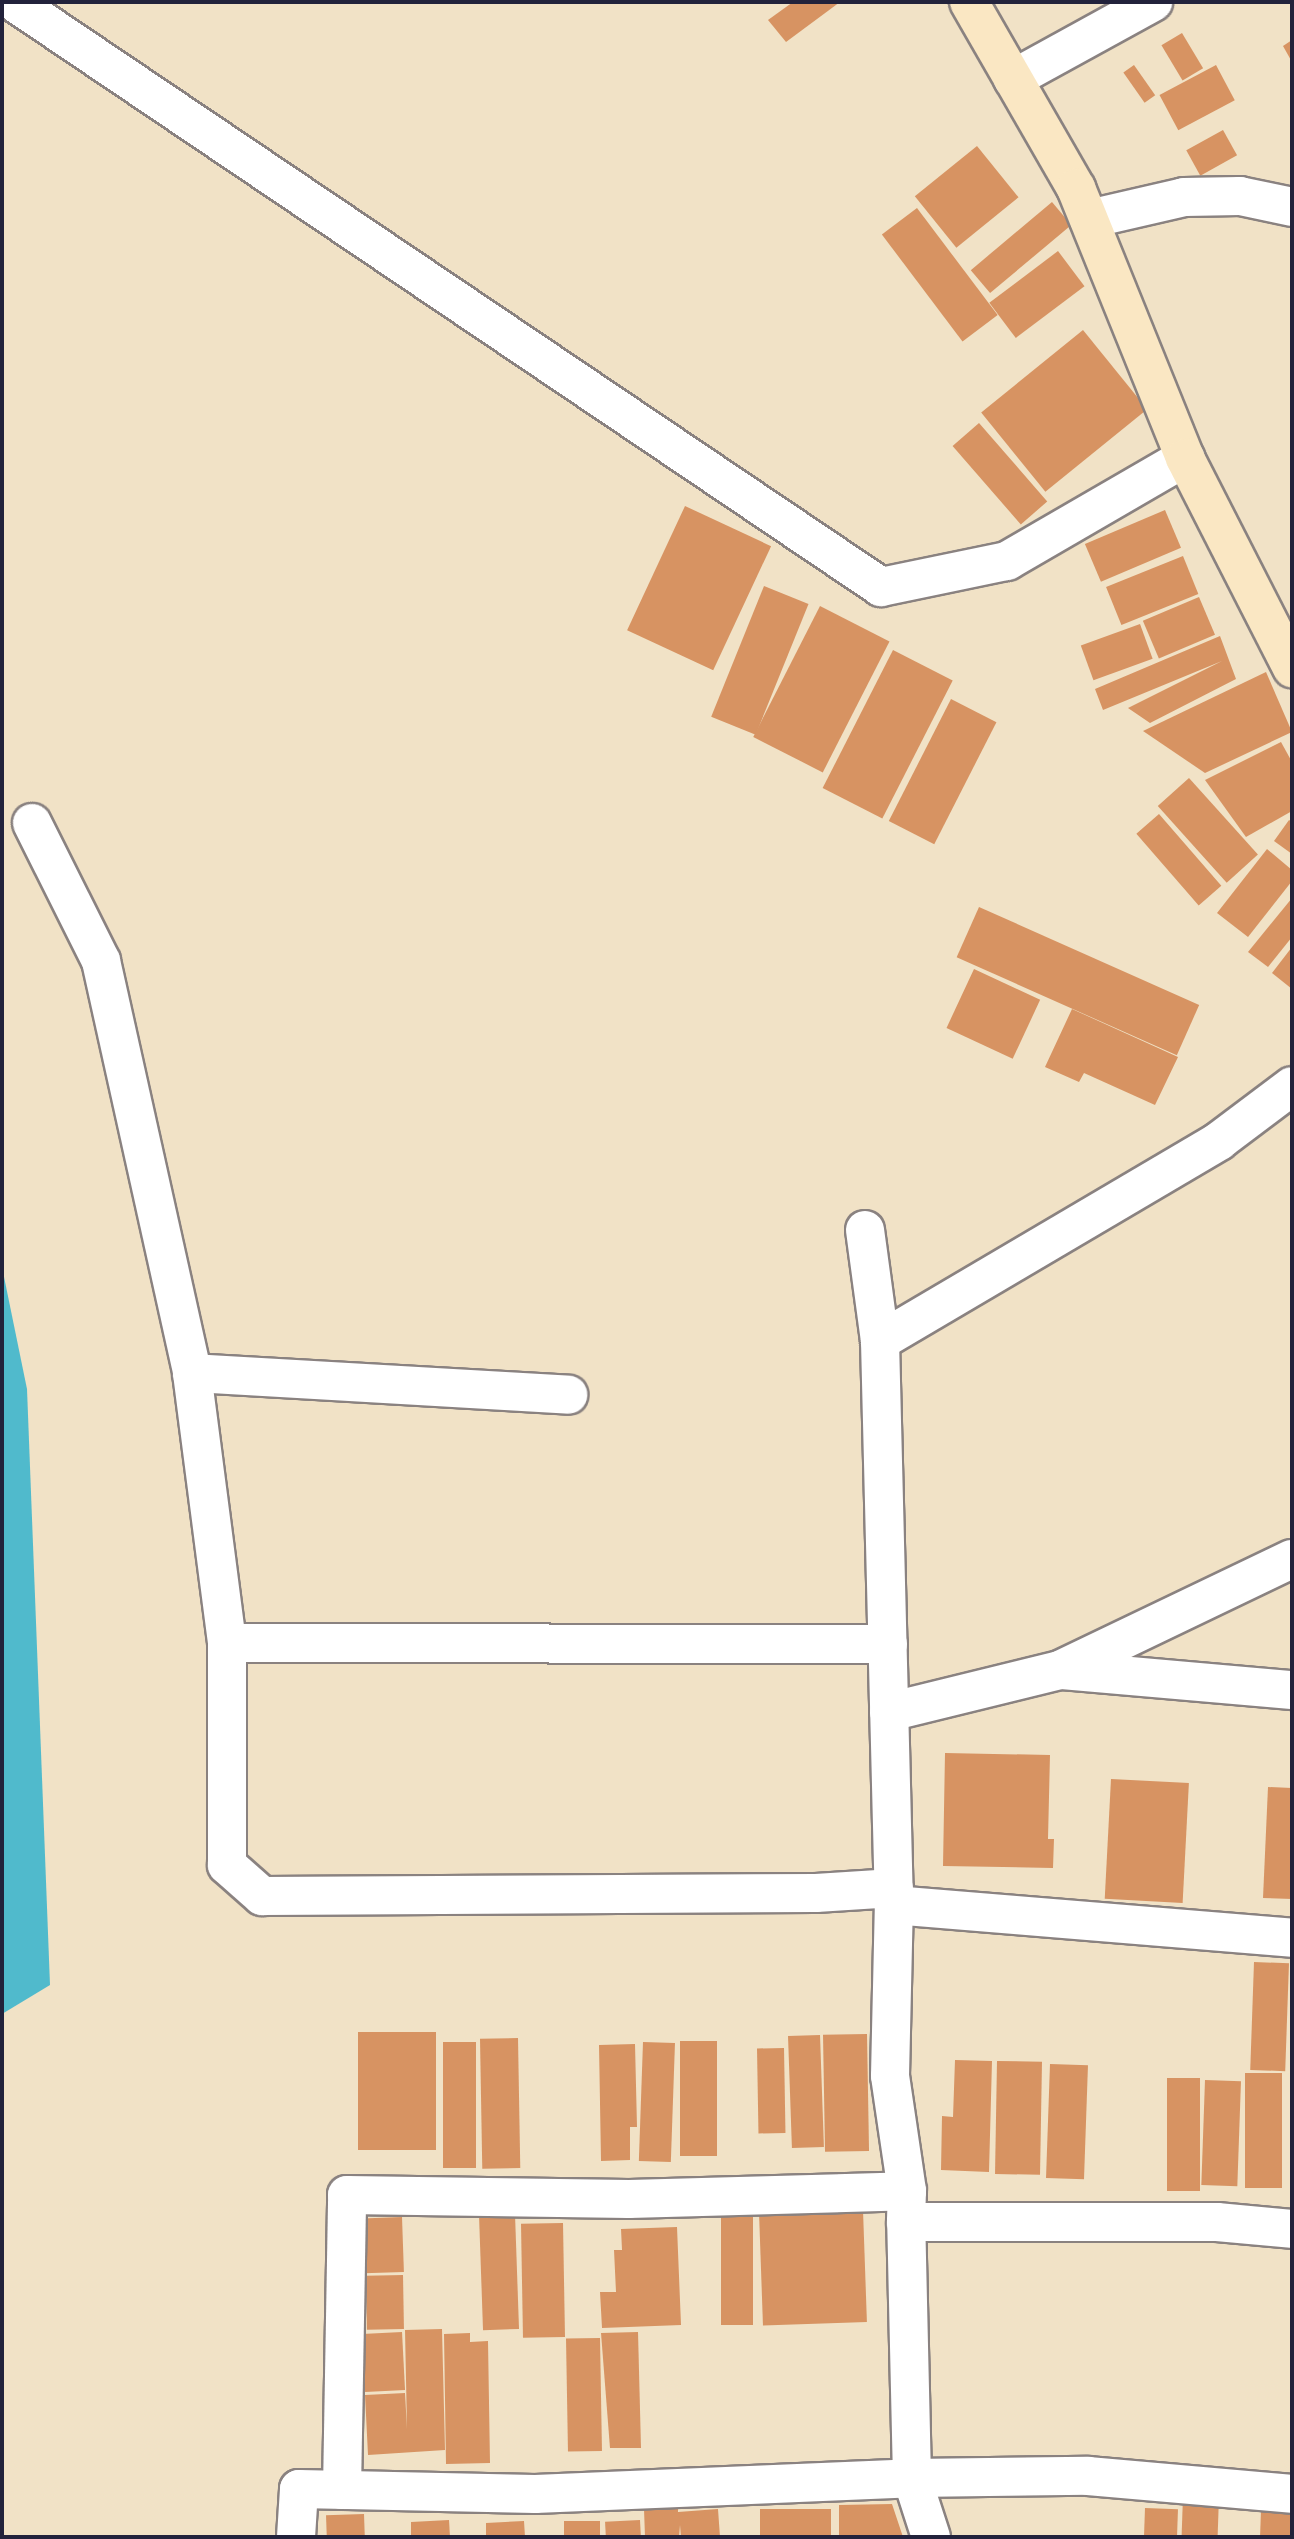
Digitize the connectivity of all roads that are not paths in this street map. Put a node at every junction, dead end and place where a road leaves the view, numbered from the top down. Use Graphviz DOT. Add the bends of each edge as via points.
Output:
graph roads {
  1 [pos="14,2"];
  2 [pos="969,2"];
  3 [pos="1153,2"];
  4 [pos="1013,79"];
  5 [pos="1292,207"];
  6 [pos="1089,219"];
  7 [pos="1185,458"];
  8 [pos="1292,668"];
  9 [pos="32,823"];
  10 [pos="1292,1086"];
  11 [pos="865,1230"];
  12 [pos="880,1341"];
  13 [pos="192,1373"];
  14 [pos="568,1395"];
  15 [pos="1292,1559"];
  16 [pos="227,1643"];
  17 [pos="888,1644"];
  18 [pos="1060,1670"];
  19 [pos="1292,1690"];
  20 [pos="889,1712"];
  21 [pos="894,1897"];
  22 [pos="1292,1938"];
  23 [pos="906,2206"];
  24 [pos="1292,2229"];
  25 [pos="912,2478"];
  26 [pos="342,2490"];
  27 [pos="1292,2494"];
  28 [pos="296,2537"];
  29 [pos="931,2537"];
  1 -- 7 [label="street" via="881,587 1007,561"];
  2 -- 4 [label="main road"];
  3 -- 4 [label="street"];
  4 -- 6 [label="main road"];
  5 -- 6 [label="street" via="1240,196 1184,197"];
  6 -- 7 [label="main road"];
  7 -- 8 [label="main road"];
  9 -- 13 [label="street" via="101,961"];
  10 -- 12 [label="street" via="1219,1141"];
  11 -- 12 [label="street"];
  12 -- 17 [label="street"];
  13 -- 14 [label="street"];
  13 -- 16 [label="street"];
  15 -- 18 [label="street"];
  16 -- 17 [label="street"];
  16 -- 21 [label="street" via="227,1866 262,1896 816,1893"];
  17 -- 20 [label="street"];
  18 -- 19 [label="street"];
  18 -- 20 [label="street"];
  20 -- 21 [label="street"];
  21 -- 22 [label="street"];
  21 -- 23 [label="street" via="890,2076"];
  23 -- 24 [label="street"];
  23 -- 25 [label="street"];
  23 -- 26 [label="street" via="347,2195"];
  25 -- 26 [label="street" via="536,2494"];
  25 -- 27 [label="street" via="1088,2476"];
  25 -- 29 [label="street"];
  26 -- 28 [label="street" via="299,2489"];
}
